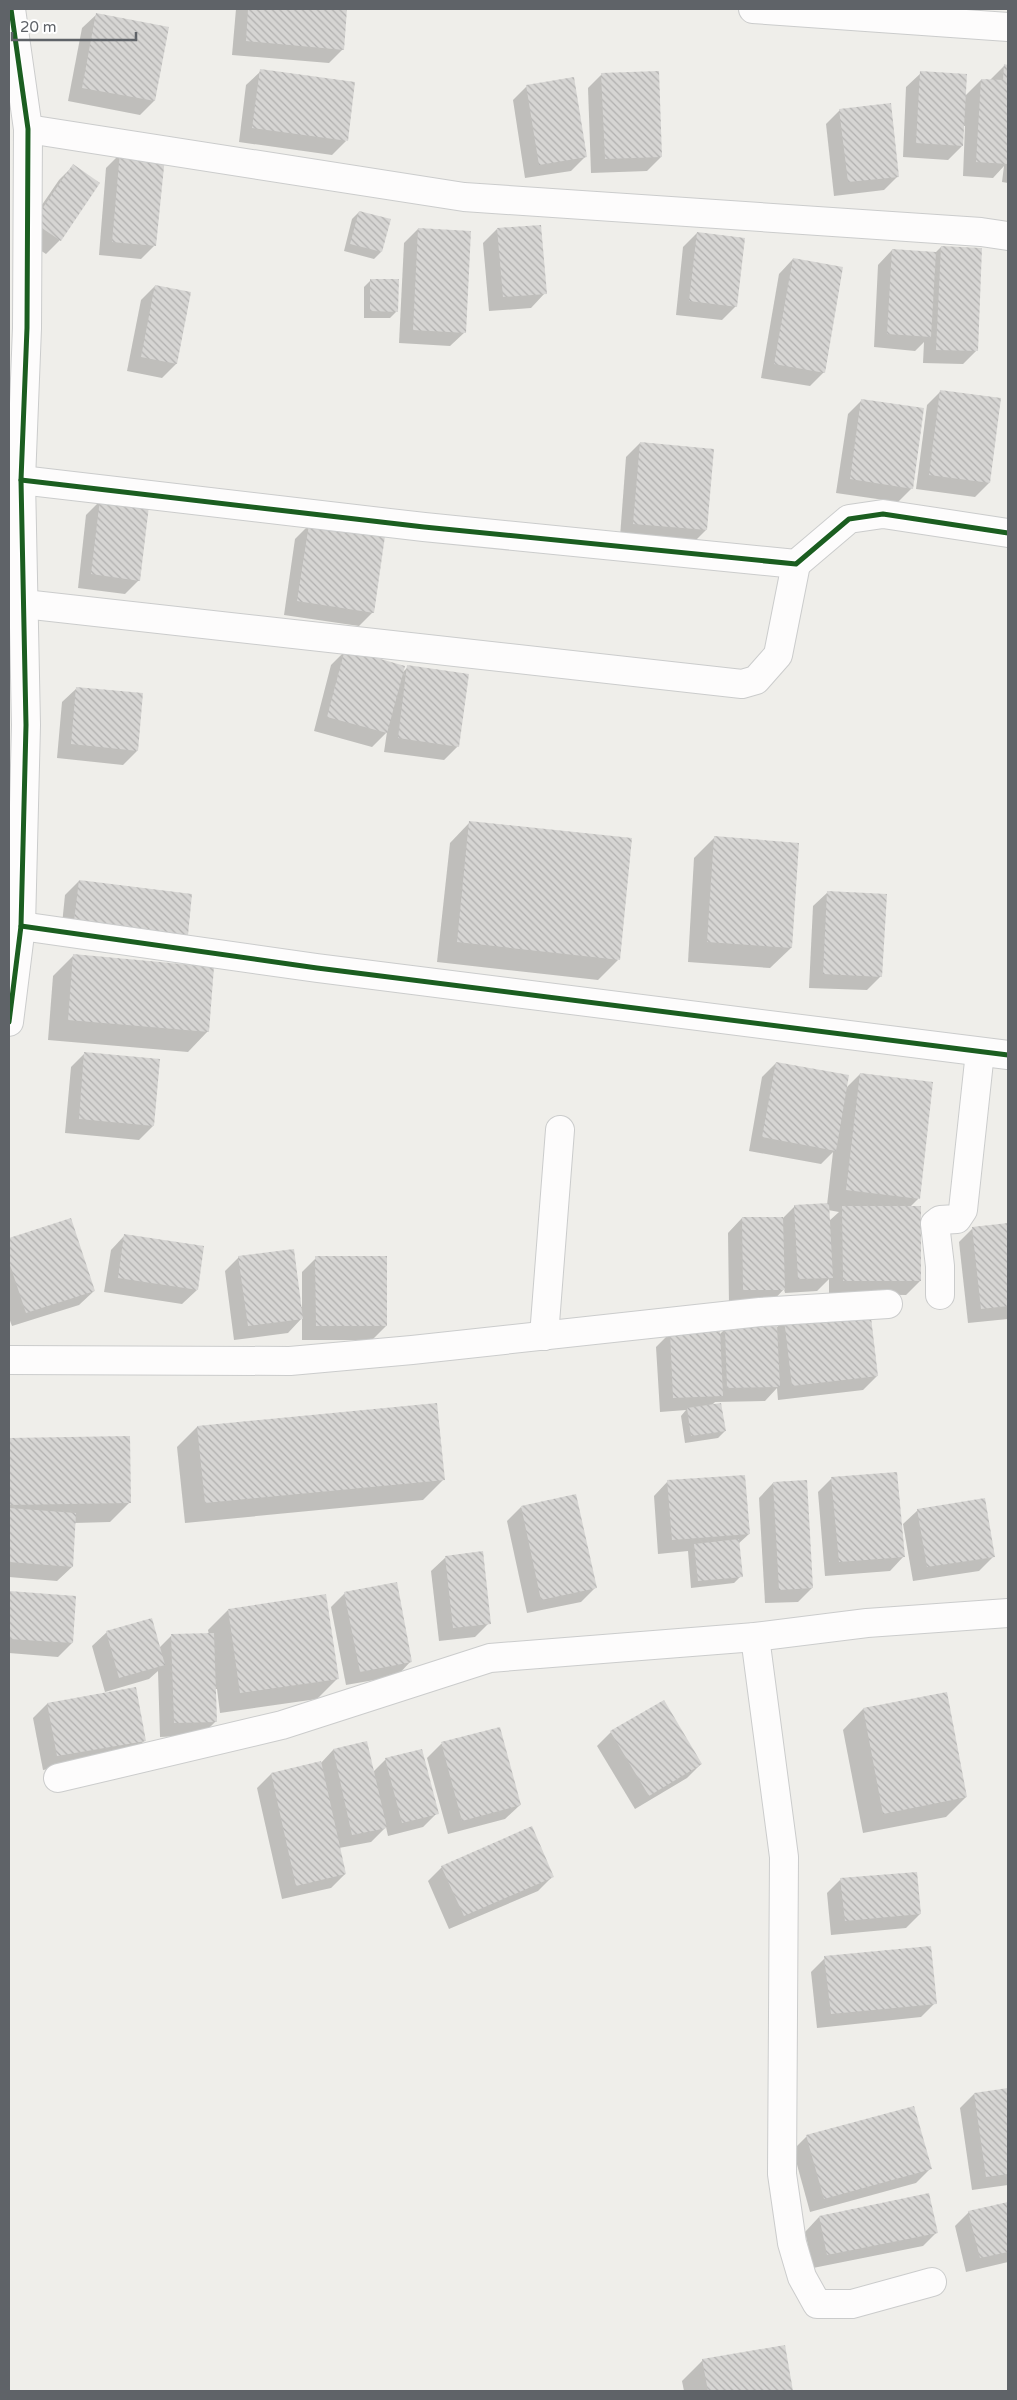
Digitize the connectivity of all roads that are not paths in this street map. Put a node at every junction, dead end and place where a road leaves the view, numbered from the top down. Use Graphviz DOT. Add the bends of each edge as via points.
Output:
graph roads {
  1 [pos="11,9"];
  2 [pos="753,9"];
  3 [pos="1008,27"];
  4 [pos="28,129"];
  5 [pos="1008,236"];
  6 [pos="21,480"];
  7 [pos="1008,534"];
  8 [pos="796,564"];
  9 [pos="24,604"];
  10 [pos="17,724"];
  11 [pos="21,926"];
  12 [pos="9,1022"];
  13 [pos="980,1052"];
  14 [pos="1008,1055"];
  15 [pos="560,1130"];
  16 [pos="940,1295"];
  17 [pos="888,1304"];
  18 [pos="544,1336"];
  19 [pos="9,1360"];
  20 [pos="1008,1613"];
  21 [pos="755,1637"];
  22 [pos="58,1778"];
  23 [pos="932,2282"];
  1 -- 4 [label="street"];
  2 -- 3 [label="street"];
  4 -- 5 [label="street" via="464,197"];
  4 -- 6 [label="street" via="27,328"];
  6 -- 8 [label="street" via="424,527"];
  6 -- 9 [label="street"];
  7 -- 8 [label="street" via="883,514 867,516 849,519"];
  8 -- 9 [label="street" via="778,655 756,680 742,684"];
  9 -- 10 [label="street"];
  10 -- 11 [label="street"];
  11 -- 12 [label="street"];
  11 -- 13 [label="street" via="327,969"];
  13 -- 14 [label="street"];
  13 -- 16 [label="street" via="963,1210 957,1218 940,1220 935,1224"];
  15 -- 18 [label="street"];
  17 -- 18 [label="street" via="760,1312"];
  18 -- 19 [label="street" via="290,1361"];
  20 -- 21 [label="street" via="867,1623"];
  21 -- 22 [label="street" via="490,1658 282,1725"];
  21 -- 23 [label="street" via="784,1857 782,2174 792,2243 802,2277 817,2304 852,2304"];
}
